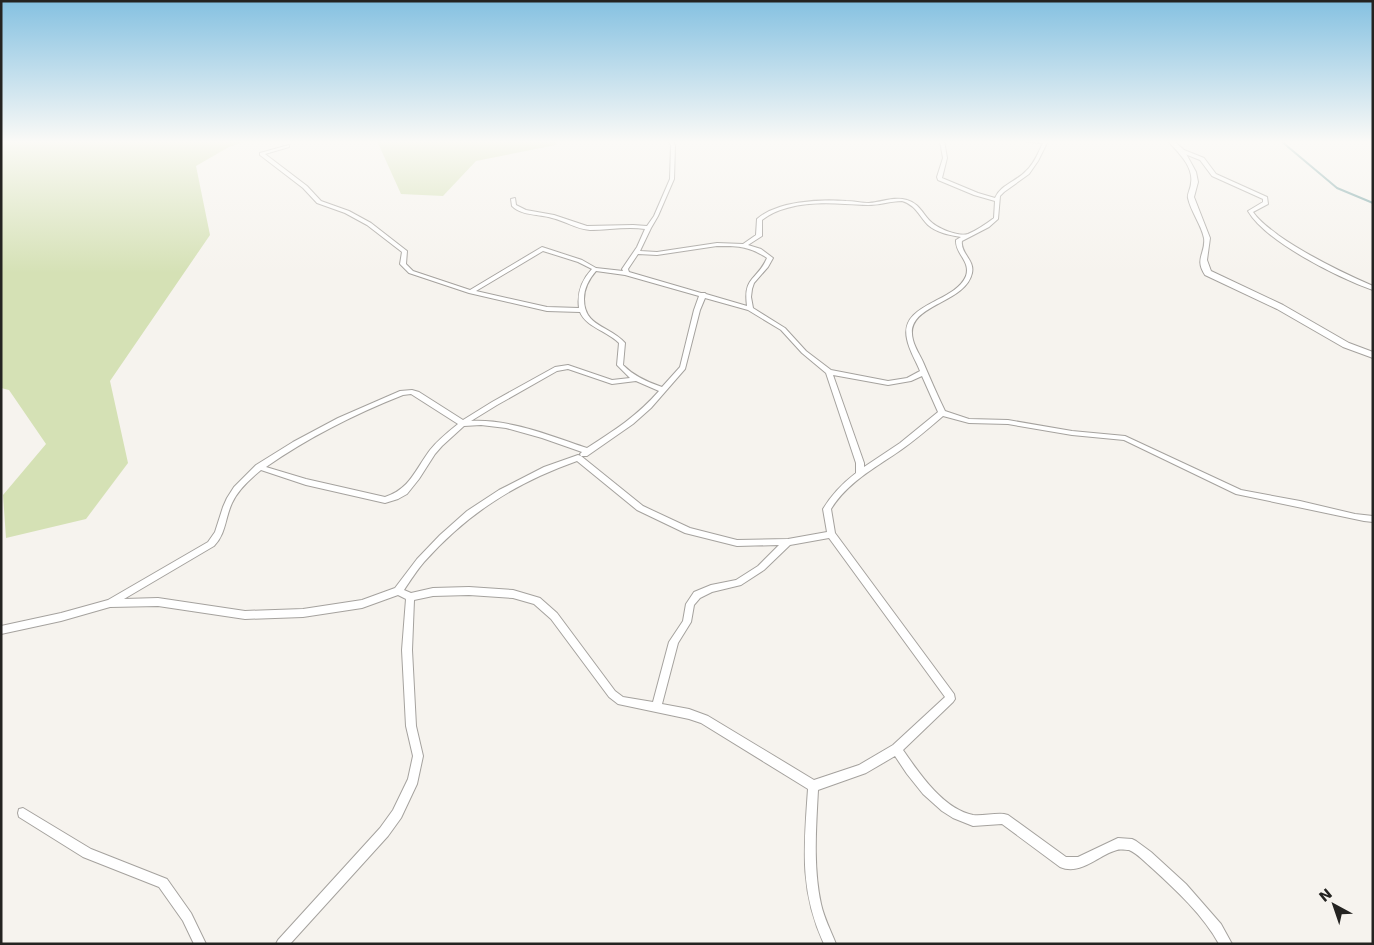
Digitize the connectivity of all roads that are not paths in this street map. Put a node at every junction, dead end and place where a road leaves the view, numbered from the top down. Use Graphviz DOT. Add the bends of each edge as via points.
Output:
graph roads {
  1 [pos="303,185"];
  2 [pos="669,185"];
  3 [pos="955,185"];
  4 [pos="1009,185"];
  5 [pos="1194,185"];
  6 [pos="1236,185"];
  7 [pos="513,199"];
  8 [pos="996,200"];
  9 [pos="648,228"];
  10 [pos="964,236"];
  11 [pos="743,246"];
  12 [pos="637,252"];
  13 [pos="595,269"];
  14 [pos="626,273"];
  15 [pos="1373,288"];
  16 [pos="470,292"];
  17 [pos="703,294"];
  18 [pos="750,309"];
  19 [pos="580,310"];
  20 [pos="1373,356"];
  21 [pos="829,372"];
  22 [pos="924,372"];
  23 [pos="637,379"];
  24 [pos="664,390"];
  25 [pos="942,413"];
  26 [pos="464,424"];
  27 [pos="588,451"];
  28 [pos="578,458"];
  29 [pos="259,468"];
  30 [pos="860,473"];
  31 [pos="1373,519"];
  32 [pos="831,534"];
  33 [pos="788,542"];
  34 [pos="398,591"];
  35 [pos="410,597"];
  36 [pos="110,603"];
  37 [pos="1,630"];
  38 [pos="656,708"];
  39 [pos="897,749"];
  40 [pos="813,786"];
  41 [pos="24,813"];
  42 [pos="200,944"];
  43 [pos="282,944"];
  44 [pos="830,944"];
  45 [pos="1226,944"];
  1 -- 16 [label="street" via="318,202 347,212 405,252 403,264 411,272"];
  2 -- 9 [label="street"];
  3 -- 8 [label="street"];
  4 -- 8 [label="street"];
  5 -- 20 [label="street" via="1190,197 1207,238 1201,261 1208,273"];
  6 -- 15 [label="street" via="1265,198 1266,203 1250,211 1265,228 1321,265"];
  7 -- 9 [label="street" via="518,209 575,225"];
  8 -- 10 [label="street" via="996,218 987,226"];
  9 -- 12 [label="street"];
  10 -- 11 [label="street" via="934,227 914,204 898,199 868,204 840,202 795,206 771,211 760,219 760,236"];
  10 -- 22 [label="street" via="958,243 971,270 968,277 950,296 920,311 909,328 910,340"];
  11 -- 12 [label="street" via="713,245 659,254"];
  11 -- 18 [label="street" via="766,253 770,258 749,287"];
  12 -- 14 [label="street" via="628,263"];
  13 -- 14 [label="street"];
  13 -- 16 [label="street" via="542,249"];
  13 -- 19 [label="street" via="584,279"];
  14 -- 17 [label="street"];
  16 -- 19 [label="street" via="547,309"];
  17 -- 18 [label="street"];
  17 -- 24 [label="street" via="683,368"];
  18 -- 21 [label="street" via="783,329"];
  19 -- 23 [label="street" via="592,323 618,338 622,343 620,365"];
  21 -- 22 [label="street" via="888,383 910,380"];
  21 -- 30 [label="street" via="860,463"];
  22 -- 25 [label="street"];
  23 -- 24 [label="street"];
  23 -- 26 [label="street" via="612,382 561,367"];
  24 -- 27 [label="street" via="631,422"];
  25 -- 30 [label="street"];
  25 -- 31 [label="street" via="969,421 1008,422 1125,438 1239,492"];
  26 -- 27 [label="street" via="506,426"];
  26 -- 29 [label="street" via="417,394 402,393 335,421"];
  26 -- 29 [label="street" via="438,444 414,483 394,498 385,500"];
  27 -- 28 [label="street"];
  28 -- 33 [label="street" via="640,508 688,531 737,543"];
  28 -- 34 [label="street" via="547,469 470,513 420,561"];
  29 -- 36 [label="street" via="234,493 226,508 218,538"];
  30 -- 32 [label="street" via="843,487 827,509"];
  32 -- 33 [label="street"];
  32 -- 39 [label="street" via="949,694 947,703"];
  33 -- 38 [label="street" via="761,568 738,583 697,595 690,604 687,622 674,642"];
  34 -- 35 [label="street"];
  34 -- 36 [label="street" via="362,604 303,613 245,615 158,602"];
  35 -- 38 [label="street" via="433,592 468,591 513,594 537,601 554,616 612,694 621,701"];
  35 -- 43 [label="street" via="406,650 411,726 418,756 413,780 397,814 384,832"];
  36 -- 37 [label="street"];
  38 -- 40 [label="street" via="704,719"];
  39 -- 40 [label="street" via="862,769"];
  39 -- 45 [label="street" via="938,802 968,819 1004,819 1064,863 1078,863 1118,844 1132,845 1182,888 1217,928"];
  40 -- 44 [label="street" via="809,868 820,926"];
  41 -- 42 [label="street" via="87,853 163,883 187,917"];
}
